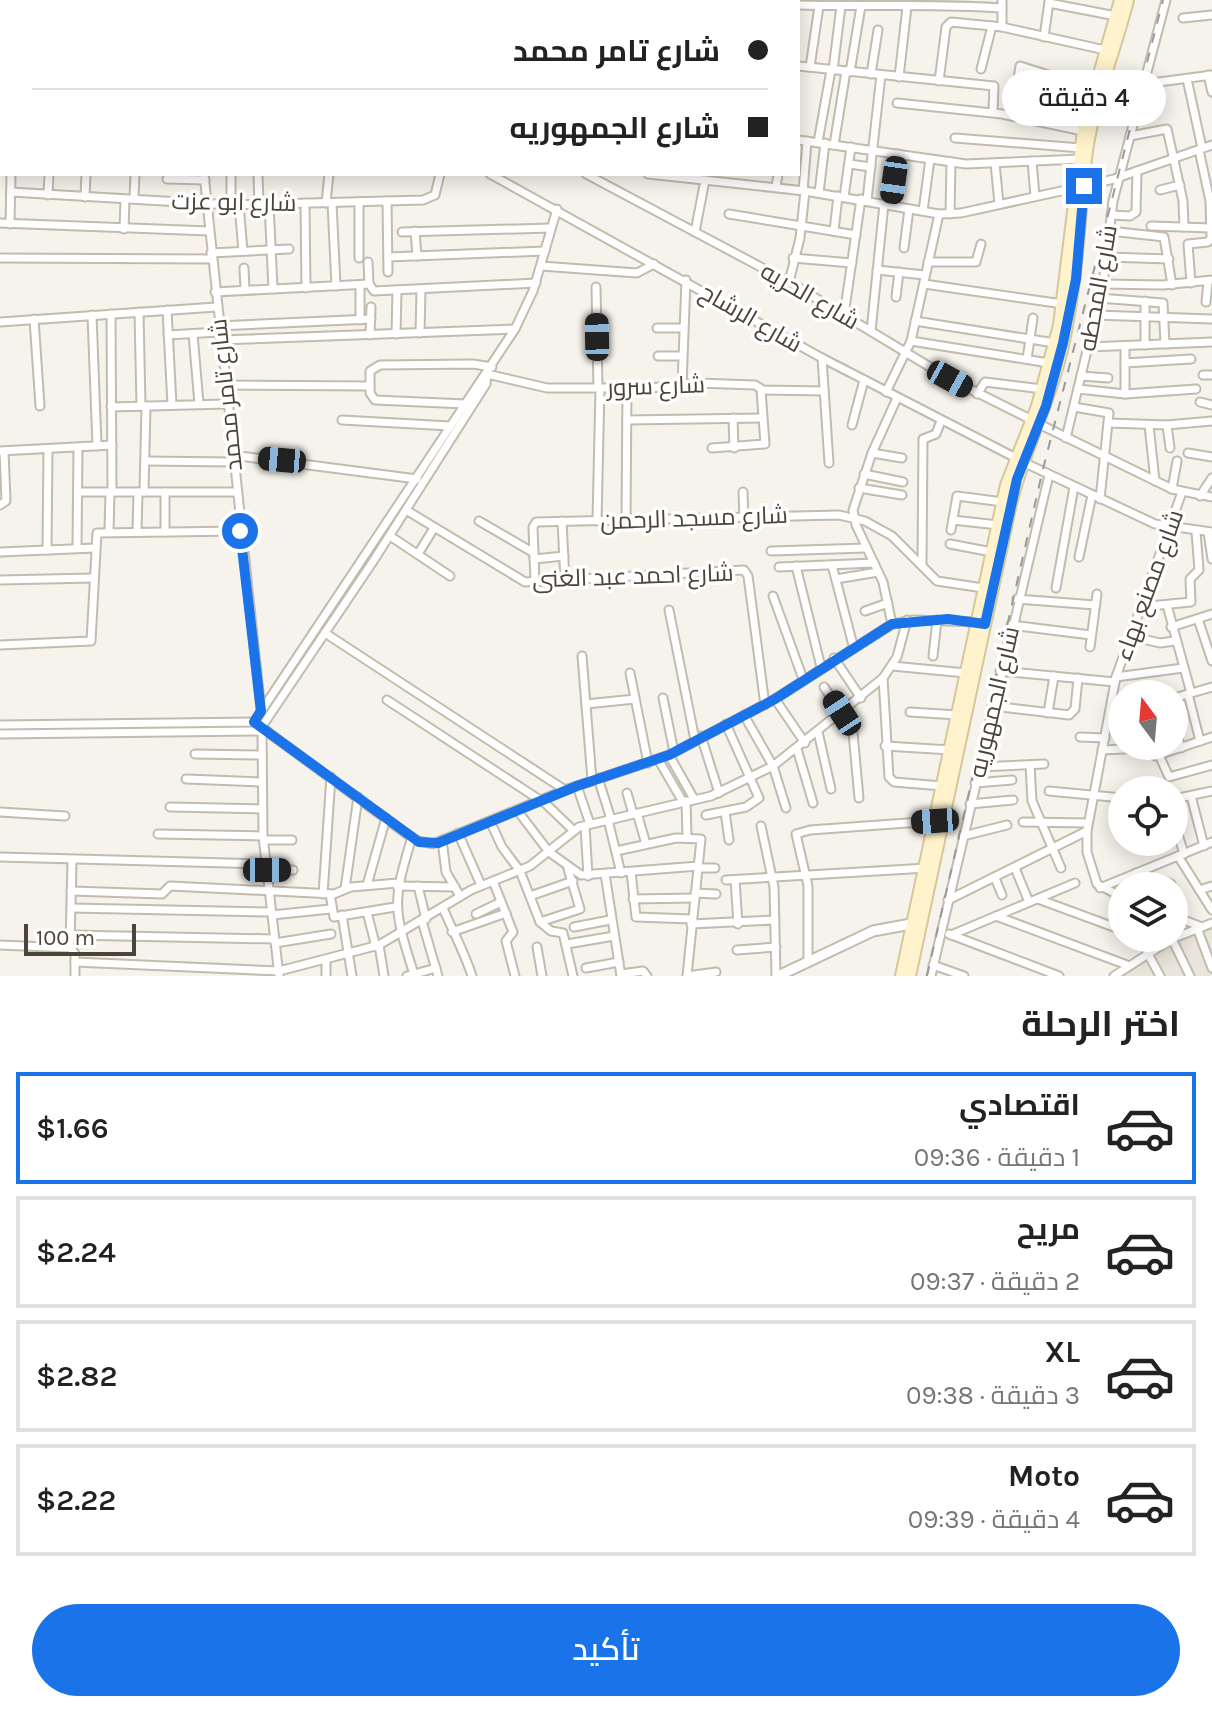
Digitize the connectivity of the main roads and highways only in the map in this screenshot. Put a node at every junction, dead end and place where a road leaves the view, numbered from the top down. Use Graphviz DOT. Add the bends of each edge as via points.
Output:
graph roads {
  1 [pos="1120,0"];
  2 [pos="1128,0"];
  3 [pos="1082,156"];
  4 [pos="1080,187"];
  5 [pos="1036,422"];
  6 [pos="1018,460"];
  7 [pos="981,623"];
  8 [pos="929,867"];
  9 [pos="901,976"];
  10 [pos="910,976"];
  1 -- 3 [label="main road, شارع الجمهوريه" via="1093,89"];
  2 -- 3 [label="main road, شارع الجمهوريه"];
  3 -- 4 [label="main road, شارع الجمهوريه"];
  4 -- 5 [label="main road, شارع الجمهوريه" via="1063,304"];
  4 -- 5 [label="main road, شارع الجمهوريه" via="1071,305"];
  5 -- 6 [label="main road, شارع الجمهوريه"];
  6 -- 7 [label="main road, شارع الجمهوريه"];
  6 -- 7 [label="main road, شارع الجمهوريه" via="983,588"];
  7 -- 8 [label="main road, شارع الجمهوريه"];
  7 -- 8 [label="main road, شارع الجمهوريه" via="957,715"];
  8 -- 9 [label="main road, شارع الجمهوريه"];
  8 -- 10 [label="main road, شارع الجمهوريه"];
}
